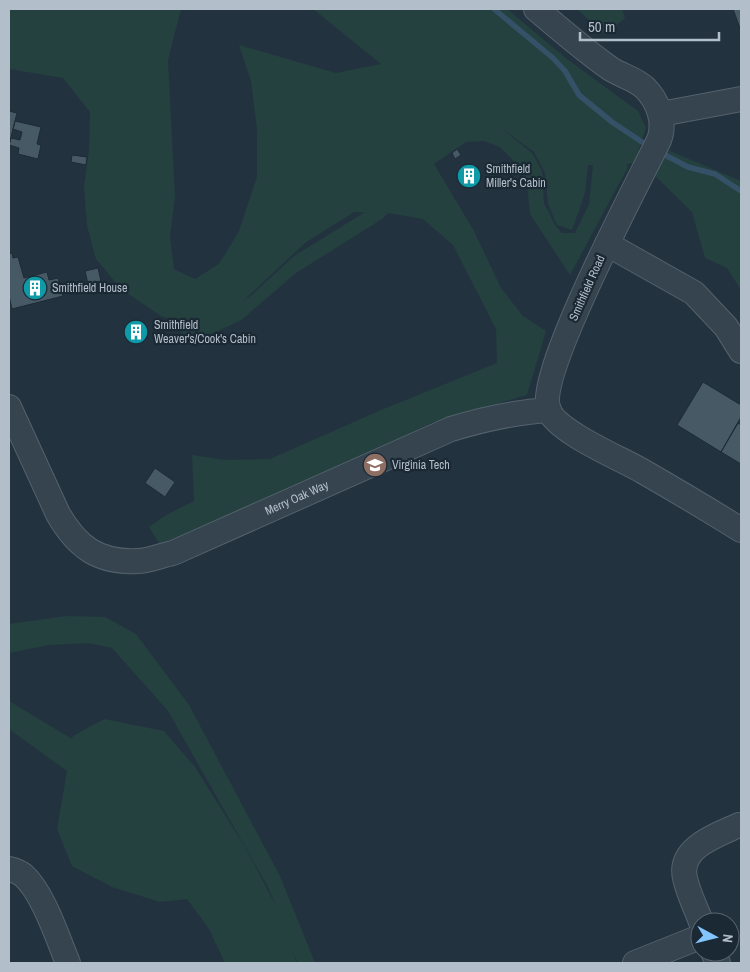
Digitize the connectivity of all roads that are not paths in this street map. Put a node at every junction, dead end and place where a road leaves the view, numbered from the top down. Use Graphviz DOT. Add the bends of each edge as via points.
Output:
graph roads {
  1 [pos="536,9"];
  2 [pos="741,99"];
  3 [pos="660,114"];
  4 [pos="606,244"];
  5 [pos="741,351"];
  6 [pos="9,408"];
  7 [pos="549,410"];
  8 [pos="741,530"];
  9 [pos="739,825"];
  10 [pos="9,869"];
  11 [pos="697,912"];
  12 [pos="690,941"];
  13 [pos="68,963"];
  14 [pos="635,963"];
  1 -- 3 [label="street" via="606,65 645,88"];
  2 -- 3 [label="street"];
  3 -- 4 [label="street, Smithfield Road" via="659,140"];
  4 -- 5 [label="street" via="694,293 726,327"];
  4 -- 7 [label="street, Smithfield Road" via="557,358"];
  6 -- 7 [label="street, Merry Oak Way" via="67,529 84,548 103,557 140,561 173,553 451,429 481,420"];
  7 -- 8 [label="street" via="572,433"];
  9 -- 11 [label="street" via="697,846 687,858 684,876"];
  10 -- 13 [label="street" via="23,875 33,887"];
  12 -- 14 [label="street"];
}
